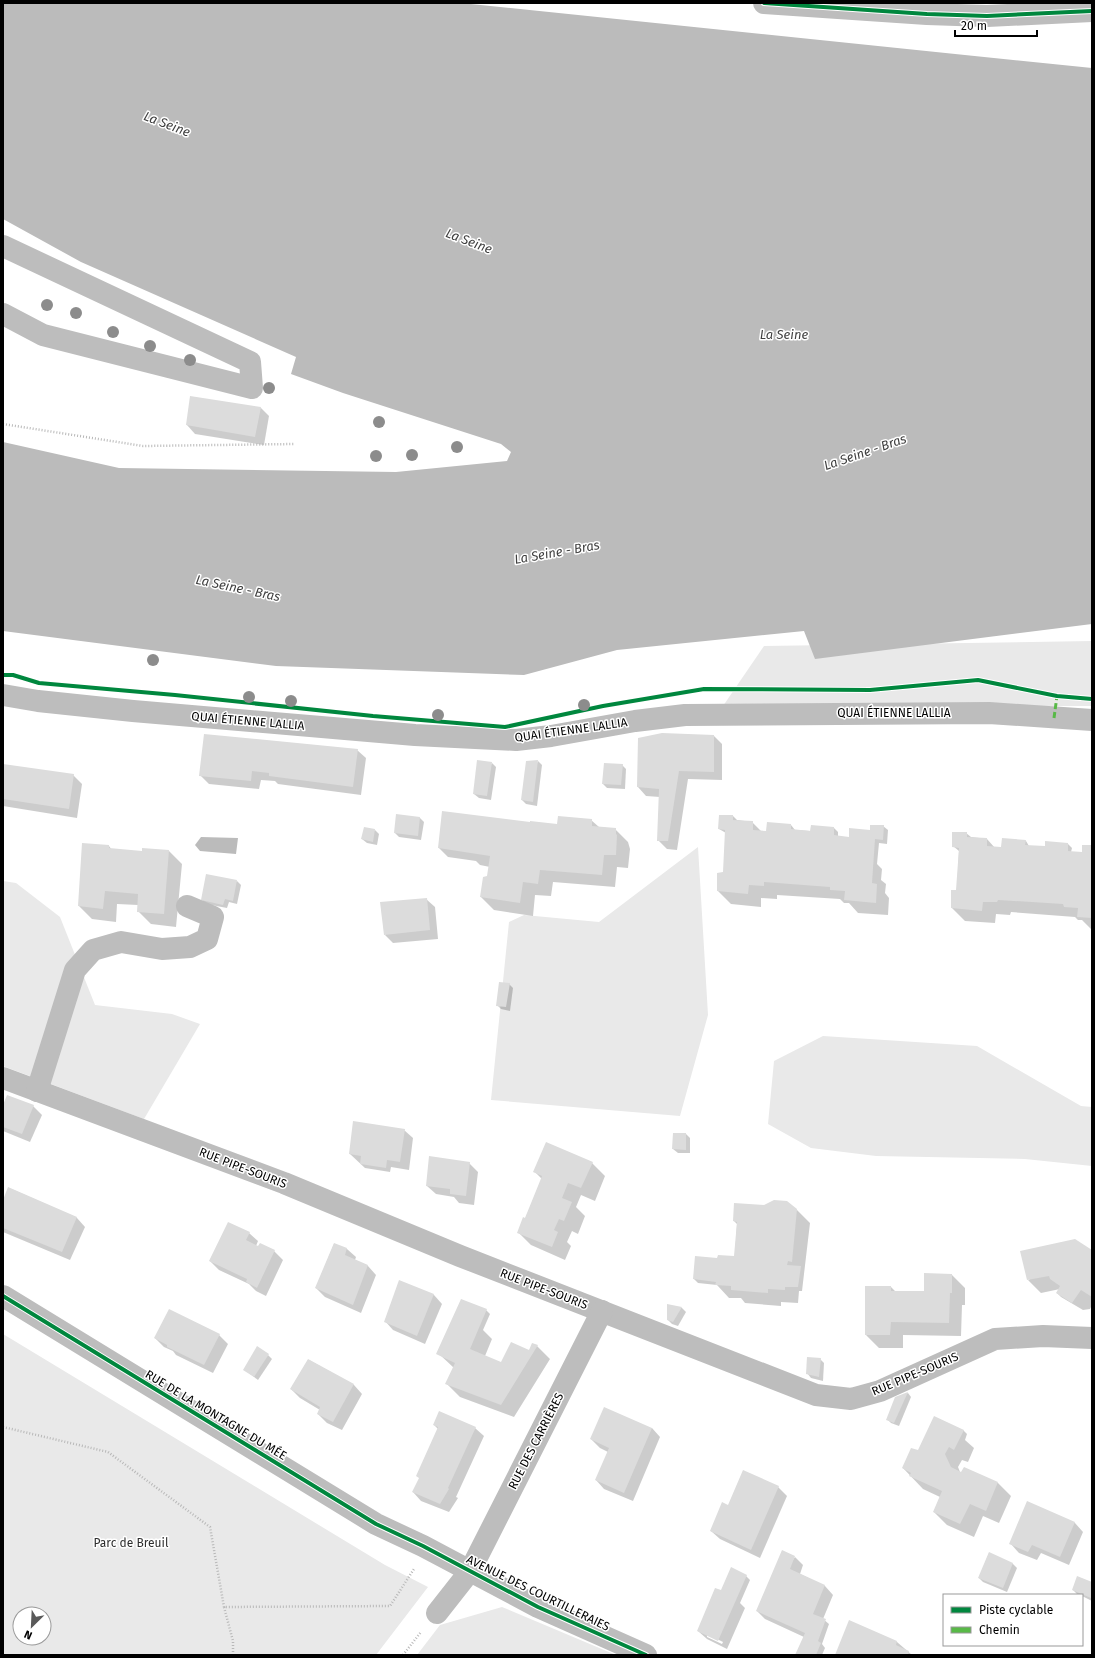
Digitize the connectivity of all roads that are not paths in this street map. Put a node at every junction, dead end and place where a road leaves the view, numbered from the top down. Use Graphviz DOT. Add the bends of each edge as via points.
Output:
graph roads {
  1 [pos="764,3"];
  2 [pos="928,9"];
  3 [pos="1092,11"];
  4 [pos="3,246"];
  5 [pos="3,314"];
  6 [pos="3,694"];
  7 [pos="1092,720"];
  8 [pos="187,906"];
  9 [pos="3,1078"];
  10 [pos="37,1091"];
  11 [pos="3,1296"];
  12 [pos="602,1311"];
  13 [pos="1092,1338"];
  14 [pos="422,1546"];
  15 [pos="470,1571"];
  16 [pos="437,1613"];
  17 [pos="646,1655"];
  1 -- 2 [label="street"];
  2 -- 3 [label="street" via="987,16"];
  4 -- 5 [label="street" via="250,362 252,388 43,335"];
  6 -- 7 [label="street, QUAI ÉTIENNE LALLIA" via="38,701 141,712 415,735 516,740 685,715 989,713"];
  8 -- 10 [label="street" via="213,917 208,939 190,947 162,949 121,942 93,950 75,970"];
  9 -- 10 [label="street, RUE PIPE-SOURIS"];
  10 -- 12 [label="street, RUE PIPE-SOURIS" via="284,1183 460,1256"];
  11 -- 14 [label="street, RUE DE LA MONTAGNE DU MÉE" via="376,1524"];
  12 -- 13 [label="street, RUE PIPE-SOURIS" via="816,1396 851,1399 880,1391 995,1339 1043,1336"];
  12 -- 15 [label="street, RUE DES CARRIÈRES"];
  14 -- 15 [label="street, AVENUE DES COURTILLERAIES"];
  15 -- 16 [label="street, RUE DES CARRIÈRES"];
  15 -- 17 [label="street, AVENUE DES COURTILLERAIES" via="538,1607"];
}
